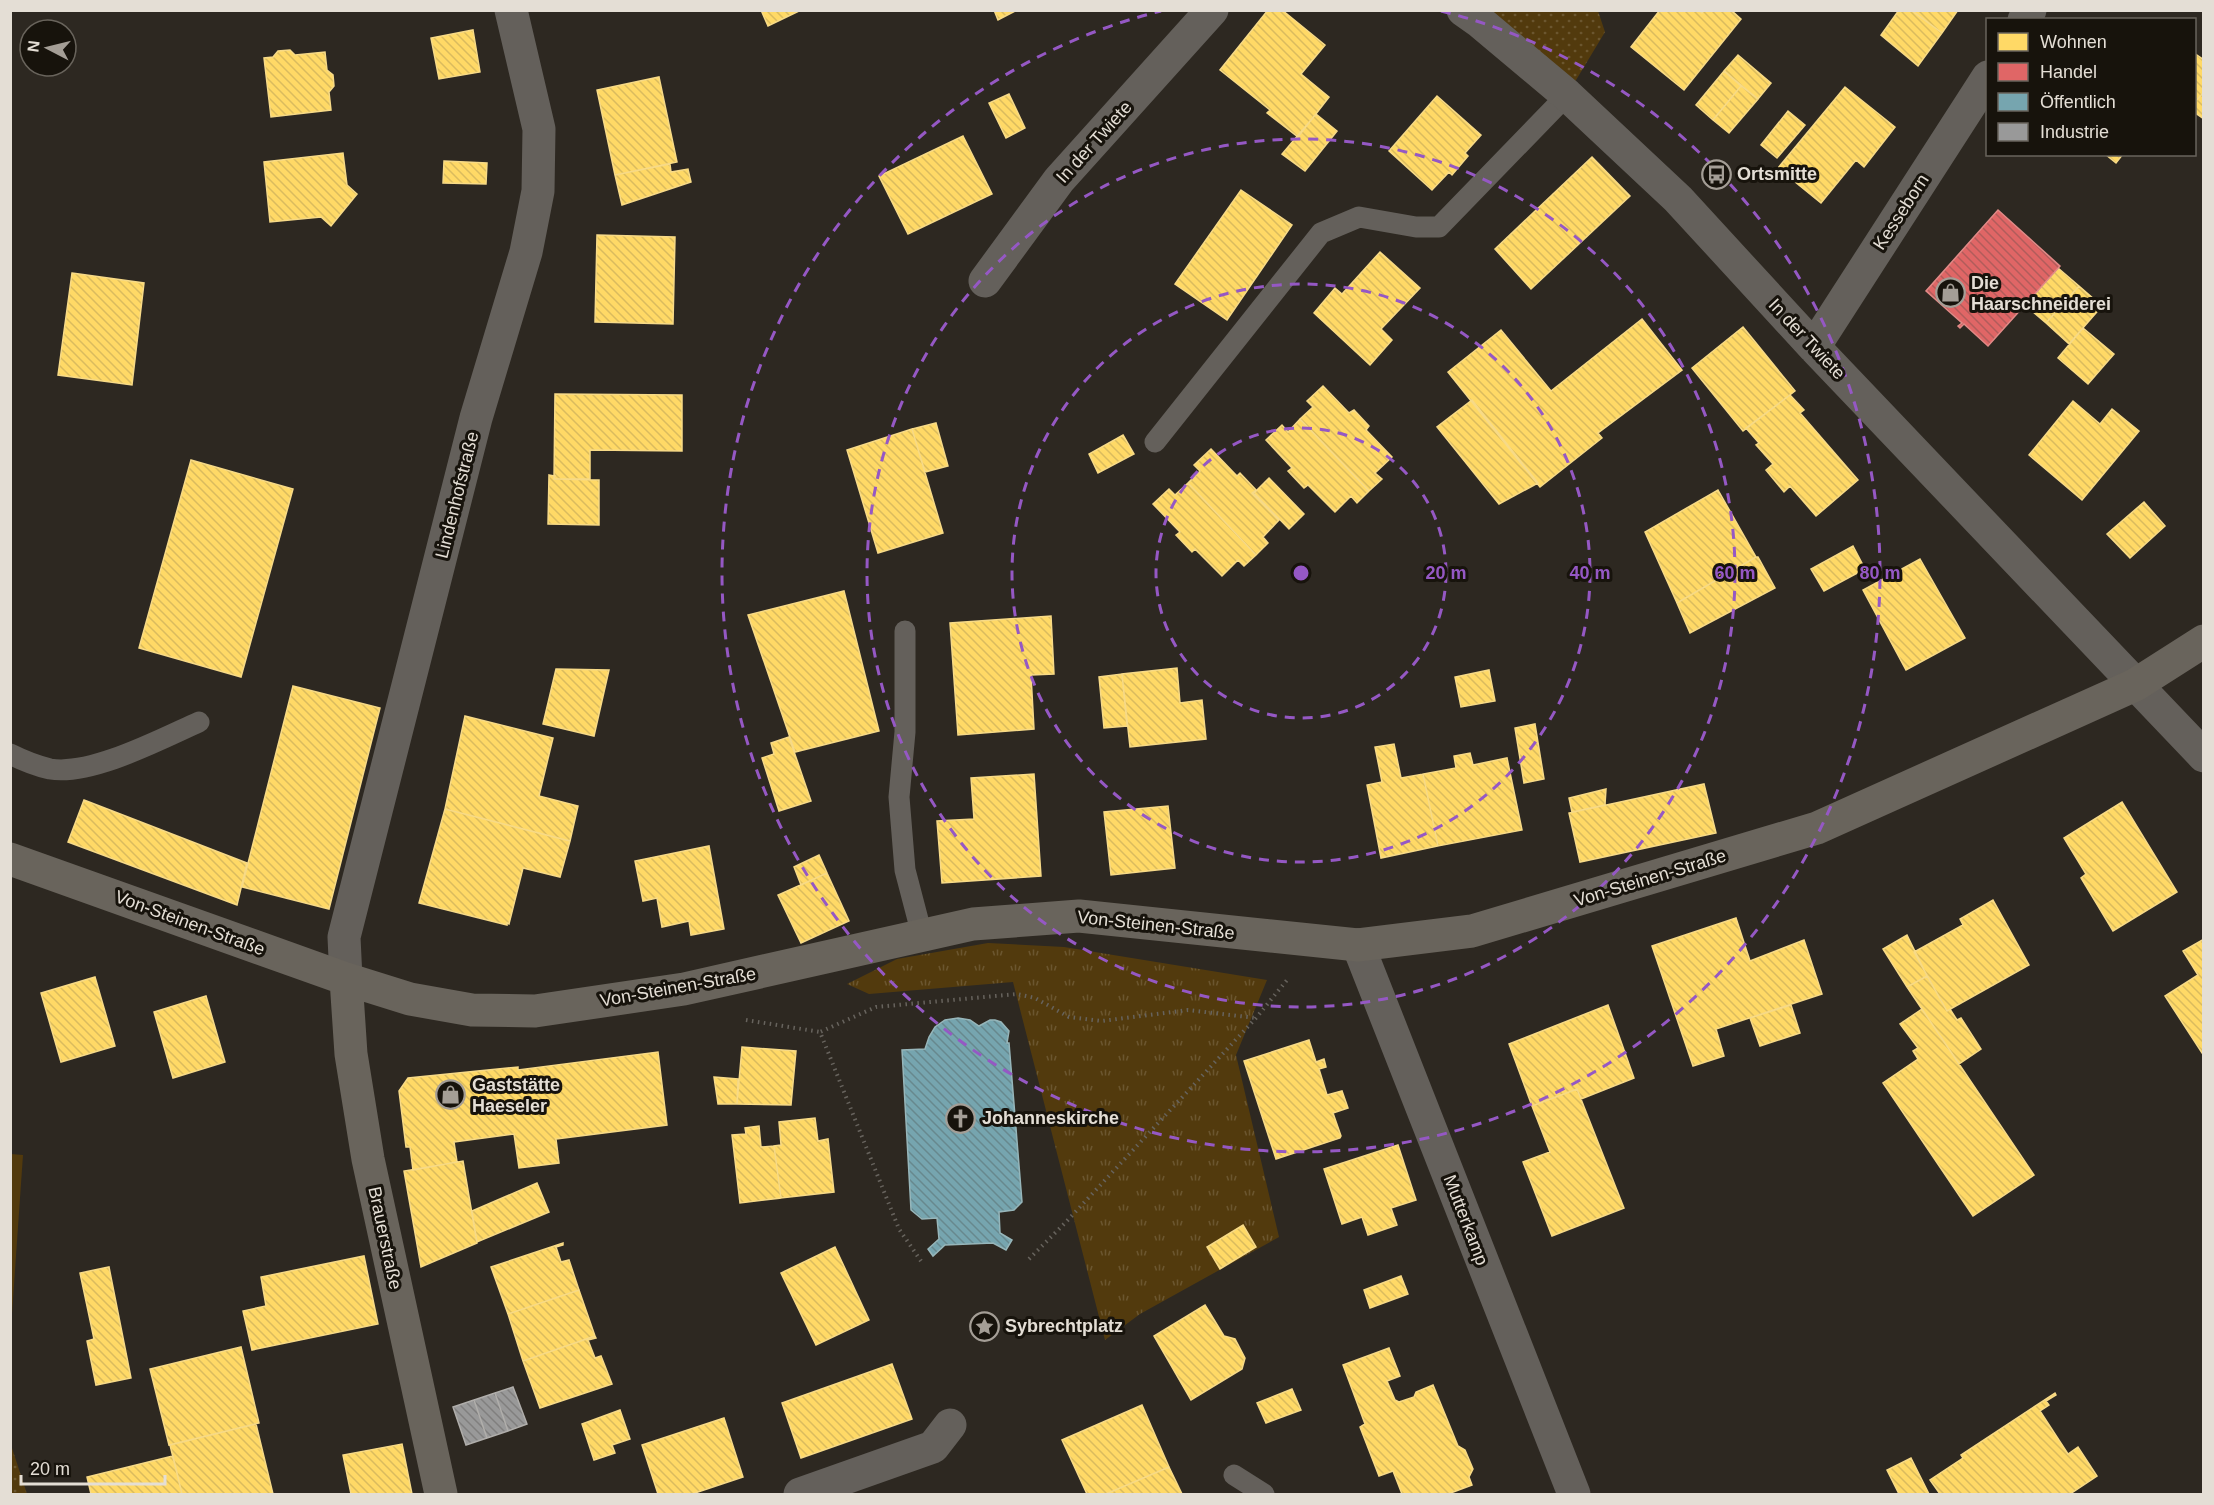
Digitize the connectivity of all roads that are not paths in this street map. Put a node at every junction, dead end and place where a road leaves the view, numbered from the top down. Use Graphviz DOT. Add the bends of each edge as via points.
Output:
graph roads {
  1 [pos="511,10"];
  2 [pos="1212,10"];
  3 [pos="1463,10"];
  4 [pos="1986,80"];
  5 [pos="1568,95"];
  6 [pos="985,281"];
  7 [pos="1814,347"];
  8 [pos="1155,442"];
  9 [pos="905,631"];
  10 [pos="2204,641"];
  11 [pos="2135,685"];
  12 [pos="199,722"];
  13 [pos="10,754"];
  14 [pos="2204,756"];
  15 [pos="10,859"];
  16 [pos="922,935"];
  17 [pos="1358,945"];
  18 [pos="346,979"];
  19 [pos="950,1425"];
  20 [pos="1234,1475"];
  21 [pos="441,1494"];
  22 [pos="800,1494"];
  23 [pos="1264,1494"];
  24 [pos="1574,1494"];
  1 -- 18 [label="street, Lindenhofstraße" via="539,129 538,190 526,252 476,418 344,937"];
  2 -- 6 [label="street, In der Twiete" via="1059,180"];
  3 -- 5 [label="street, In der Twiete"];
  4 -- 7 [label="street, Kesseborn"];
  5 -- 7 [label="street, In der Twiete" via="1678,199"];
  5 -- 8 [label="lane" via="1439,227 1359,218 1321,233"];
  7 -- 11 [label="street, In der Twiete"];
  9 -- 16 [label="lane" via="905,732 899,797 905,870"];
  10 -- 11 [label="main road, Von-Steinen-Straße"];
  11 -- 14 [label="street, In der Twiete"];
  11 -- 17 [label="main road, Von-Steinen-Straße" via="1816,828 1472,932"];
  12 -- 13 [label="lane" via="124,755 81,768 50,769"];
  15 -- 18 [label="main road, Von-Steinen-Straße"];
  16 -- 17 [label="main road, Von-Steinen-Straße" via="973,924 1079,916"];
  16 -- 18 [label="main road, Von-Steinen-Straße" via="704,986 535,1011 472,1010 410,999"];
  17 -- 24 [label="street, Mutterkamp"];
  18 -- 21 [label="main road, Brauerstraße" via="351,1053 368,1160"];
  19 -- 22 [label="street" via="933,1447"];
  20 -- 23 [label="lane"];
}
